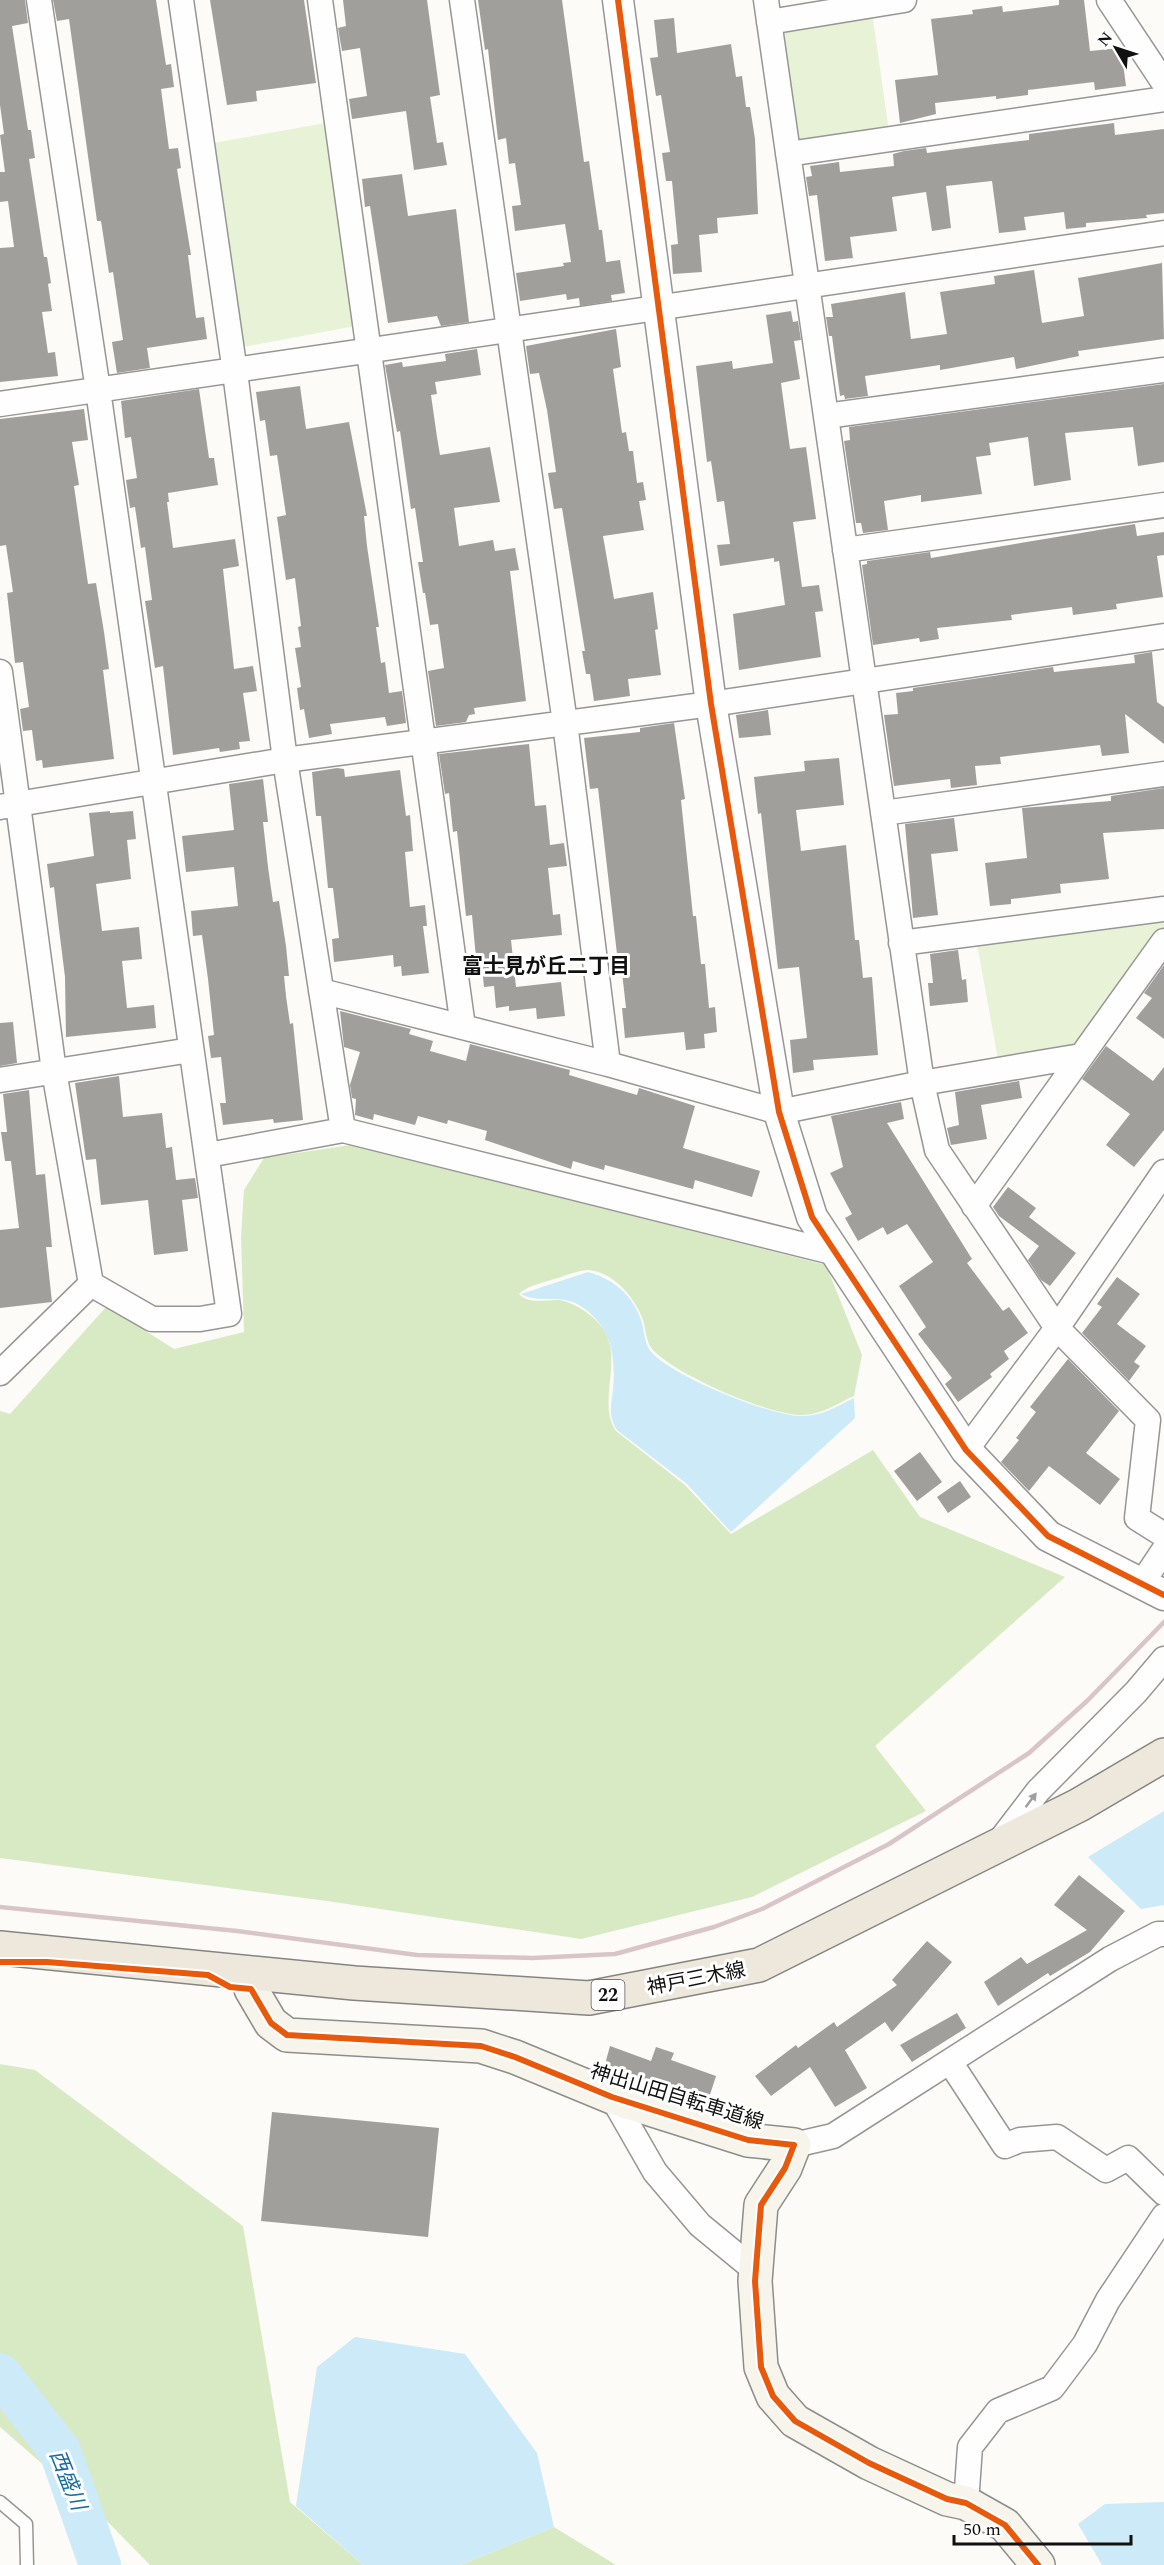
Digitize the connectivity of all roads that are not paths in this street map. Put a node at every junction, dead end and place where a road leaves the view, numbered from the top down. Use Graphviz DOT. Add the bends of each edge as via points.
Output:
graph roads {
  1 [pos="39,0"];
  2 [pos="181,0"];
  3 [pos="320,0"];
  4 [pos="462,0"];
  5 [pos="618,0"];
  6 [pos="904,0"];
  7 [pos="1109,0"];
  8 [pos="767,11"];
  9 [pos="1164,83"];
  10 [pos="1164,99"];
  11 [pos="788,154"];
  12 [pos="1164,233"];
  13 [pos="808,288"];
  14 [pos="659,307"];
  15 [pos="509,330"];
  16 [pos="370,351"];
  17 [pos="1164,370"];
  18 [pos="235,372"];
  19 [pos="98,390"];
  20 [pos="0,404"];
  21 [pos="826,417"];
  22 [pos="1164,505"];
  23 [pos="845,550"];
  24 [pos="1164,636"];
  25 [pos="0,672"];
  26 [pos="863,681"];
  27 [pos="711,704"];
  28 [pos="565,723"];
  29 [pos="422,742"];
  30 [pos="285,760"];
  31 [pos="1164,774"];
  32 [pos="153,780"];
  33 [pos="10,806"];
  34 [pos="883,813"];
  35 [pos="1164,909"];
  36 [pos="1164,941"];
  37 [pos="902,943"];
  38 [pos="321,991"];
  39 [pos="463,1027"];
  40 [pos="191,1050"];
  41 [pos="1081,1056"];
  42 [pos="608,1064"];
  43 [pos="54,1071"];
  44 [pos="0,1080"];
  45 [pos="922,1083"];
  46 [pos="779,1112"];
  47 [pos="343,1130"];
  48 [pos="208,1155"];
  49 [pos="1164,1172"];
  50 [pos="975,1206"];
  51 [pos="836,1253"];
  52 [pos="91,1284"];
  53 [pos="1057,1328"];
  54 [pos="0,1373"];
  55 [pos="966,1450"];
  56 [pos="1164,1535"];
  57 [pos="1164,1550"];
  58 [pos="1153,1589"];
  59 [pos="1164,1659"];
  60 [pos="1164,1755"];
  61 [pos="996,1847"];
  62 [pos="1164,1934"];
  63 [pos="0,1948"];
  64 [pos="248,1980"];
  65 [pos="950,2062"];
  66 [pos="612,2097"];
  67 [pos="794,2145"];
  68 [pos="1164,2193"];
  69 [pos="1164,2216"];
  70 [pos="756,2271"];
  71 [pos="0,2502"];
  72 [pos="966,2503"];
  73 [pos="27,2565"];
  74 [pos="1038,2565"];
  1 -- 19 [label="street"];
  2 -- 18 [label="street"];
  3 -- 16 [label="street"];
  4 -- 15 [label="street"];
  5 -- 14 [label="street"];
  6 -- 8 [label="street"];
  7 -- 9 [label="street"];
  8 -- 11 [label="street"];
  10 -- 11 [label="street"];
  11 -- 13 [label="street"];
  12 -- 13 [label="street"];
  13 -- 14 [label="street"];
  13 -- 21 [label="street"];
  14 -- 15 [label="street"];
  14 -- 27 [label="street"];
  15 -- 16 [label="street"];
  15 -- 28 [label="street"];
  16 -- 18 [label="street"];
  16 -- 29 [label="street"];
  17 -- 21 [label="street"];
  18 -- 19 [label="street"];
  18 -- 30 [label="street"];
  19 -- 20 [label="street"];
  19 -- 32 [label="street"];
  21 -- 23 [label="street"];
  22 -- 23 [label="street"];
  23 -- 26 [label="street"];
  24 -- 26 [label="street"];
  25 -- 33 [label="street"];
  26 -- 27 [label="street"];
  26 -- 34 [label="street"];
  27 -- 28 [label="street"];
  27 -- 46 [label="street"];
  28 -- 29 [label="street"];
  28 -- 42 [label="street"];
  29 -- 30 [label="street"];
  29 -- 39 [label="street"];
  30 -- 32 [label="street"];
  30 -- 38 [label="street"];
  31 -- 34 [label="street"];
  32 -- 33 [label="street"];
  32 -- 40 [label="street"];
  33 -- 43 [label="street"];
  34 -- 37 [label="street"];
  35 -- 37 [label="street"];
  36 -- 41 [label="street"];
  37 -- 45 [label="street"];
  38 -- 39 [label="street"];
  38 -- 47 [label="street"];
  39 -- 42 [label="street"];
  40 -- 43 [label="street"];
  40 -- 48 [label="street"];
  41 -- 45 [label="street"];
  41 -- 50 [label="street"];
  42 -- 46 [label="street"];
  43 -- 44 [label="street"];
  43 -- 52 [label="street"];
  45 -- 46 [label="street"];
  45 -- 50 [label="street" via="937,1150"];
  46 -- 51 [label="street" via="812,1217"];
  47 -- 48 [label="street"];
  47 -- 51 [label="street"];
  48 -- 52 [label="street" via="229,1314 200,1319 152,1319"];
  49 -- 53 [label="street"];
  50 -- 53 [label="street"];
  51 -- 55 [label="street"];
  52 -- 54 [label="street"];
  53 -- 55 [label="street"];
  53 -- 56 [label="street" via="1148,1420 1137,1518"];
  55 -- 58 [label="street" via="1048,1536"];
  57 -- 58 [label="street"];
  61 -- 59 [label="street, one-way" via="1038,1791"];
  60 -- 61 [label="main road, 神戸三木線 / 22" via="1079,1805"];
  61 -- 64 [label="main road, 神戸三木線 / 22" via="759,1965 589,1998"];
  62 -- 65 [label="street" via="1110,1959"];
  63 -- 64 [label="main road, 神戸三木線 / 22"];
  64 -- 66 [label="main road, 神出山田自転車道線" via="271,2023 287,2035 481,2046 515,2056"];
  65 -- 67 [label="street" via="833,2136"];
  65 -- 68 [label="street" via="1005,2146 1020,2140 1057,2137 1106,2170 1128,2158"];
  66 -- 67 [label="main road, 神出山田自転車道線" via="748,2140"];
  66 -- 70 [label="street" via="655,2172 700,2225"];
  67 -- 70 [label="main road" via="785,2168 761,2205"];
  69 -- 72 [label="street" via="1108,2300 1085,2344 1052,2388 998,2411 970,2447"];
  70 -- 72 [label="main road" via="760,2367 773,2396 795,2421 879,2467 947,2499"];
  71 -- 73 [label="lane" via="26,2524"];
  72 -- 74 [label="main road" via="1005,2525"];
}
